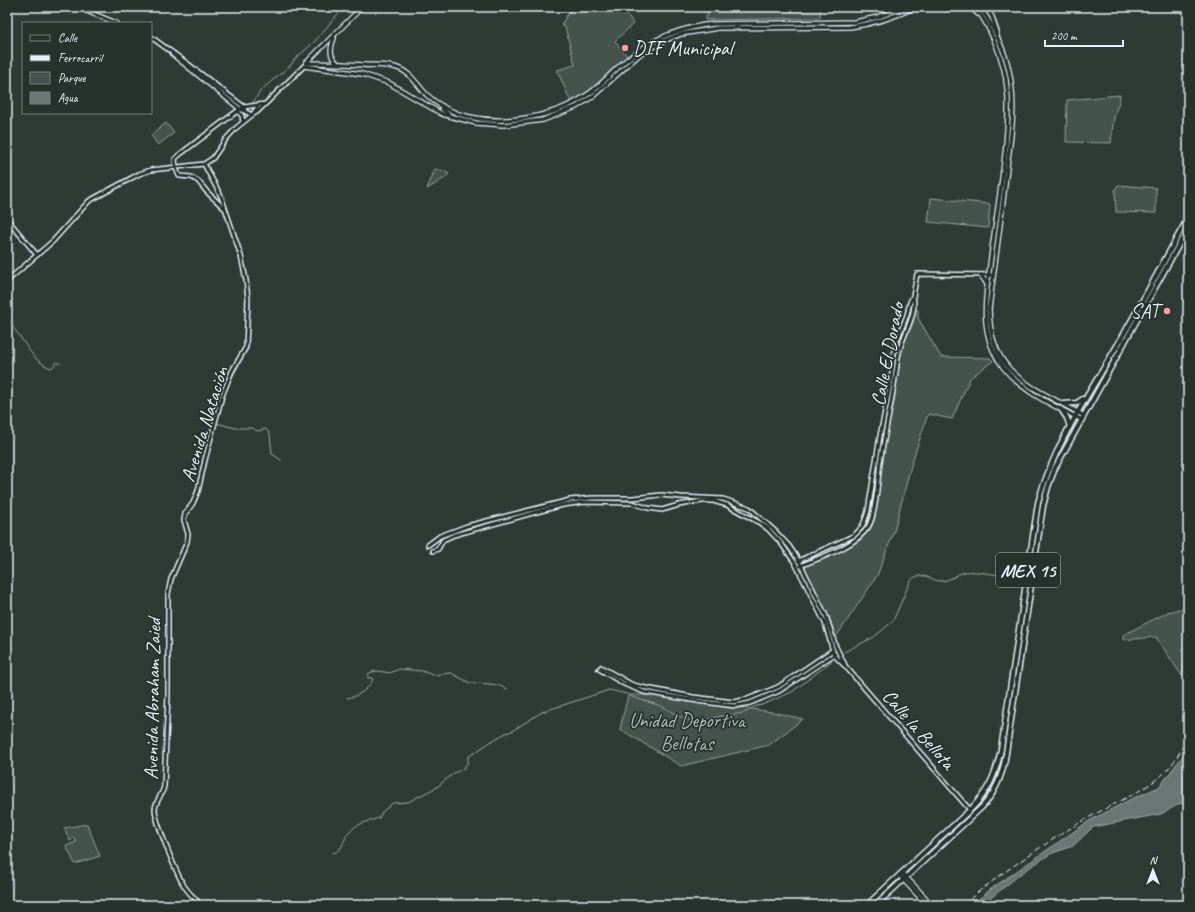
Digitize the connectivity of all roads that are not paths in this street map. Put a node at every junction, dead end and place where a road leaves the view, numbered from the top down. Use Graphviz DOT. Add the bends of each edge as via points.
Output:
graph roads {
  1 [pos="12,7"];
  2 [pos="73,7"];
  3 [pos="77,7"];
  4 [pos="362,7"];
  5 [pos="904,7"];
  6 [pos="915,7"];
  7 [pos="970,7"];
  8 [pos="975,7"];
  9 [pos="980,7"];
  10 [pos="986,7"];
  11 [pos="7,15"];
  12 [pos="110,22"];
  13 [pos="114,22"];
  14 [pos="788,25"];
  15 [pos="986,25"];
  16 [pos="997,35"];
  17 [pos="335,36"];
  18 [pos="152,39"];
  19 [pos="305,64"];
  20 [pos="340,64"];
  21 [pos="374,65"];
  22 [pos="340,70"];
  23 [pos="362,74"];
  24 [pos="421,102"];
  25 [pos="265,104"];
  26 [pos="259,105"];
  27 [pos="443,108"];
  28 [pos="244,110"];
  29 [pos="236,112"];
  30 [pos="252,115"];
  31 [pos="452,117"];
  32 [pos="243,121"];
  33 [pos="204,164"];
  34 [pos="176,168"];
  35 [pos="225,209"];
  36 [pos="1188,218"];
  37 [pos="7,219"];
  38 [pos="1188,228"];
  39 [pos="37,255"];
  40 [pos="981,275"];
  41 [pos="988,275"];
  42 [pos="993,275"];
  43 [pos="1160,280"];
  44 [pos="7,281"];
  45 [pos="987,286"];
  46 [pos="1148,288"];
  47 [pos="913,296"];
  48 [pos="1146,304"];
  49 [pos="1087,396"];
  50 [pos="1064,404"];
  51 [pos="1061,409"];
  52 [pos="1078,412"];
  53 [pos="1076,417"];
  54 [pos="1083,418"];
  55 [pos="1070,427"];
  56 [pos="188,509"];
  57 [pos="428,545"];
  58 [pos="433,551"];
  59 [pos="799,561"];
  60 [pos="795,563"];
  61 [pos="801,565"];
  62 [pos="797,567"];
  63 [pos="837,648"];
  64 [pos="832,651"];
  65 [pos="838,652"];
  66 [pos="834,655"];
  67 [pos="846,667"];
  68 [pos="600,668"];
  69 [pos="693,699"];
  70 [pos="970,810"];
  71 [pos="901,875"];
  72 [pos="905,879"];
  73 [pos="201,905"];
  74 [pos="867,905"];
  75 [pos="876,905"];
  76 [pos="927,905"];
  77 [pos="932,905"];
  1 -- 11 [label="street"];
  2 -- 12 [label="street"];
  3 -- 13 [label="street"];
  4 -- 17 [label="main road"];
  5 -- 14 [label="main road" via="855,22"];
  6 -- 14 [label="main road" via="890,17 850,27"];
  7 -- 15 [label="main road"];
  8 -- 15 [label="main road"];
  9 -- 16 [label="main road"];
  10 -- 16 [label="main road"];
  14 -- 27 [label="main road" via="714,24 670,34 648,44 633,55 590,93 564,108 538,116 509,120 482,119"];
  14 -- 31 [label="main road" via="718,28 671,38 633,59 592,97 576,107 543,120 492,124"];
  15 -- 41 [label="main road" via="1003,67 1008,102 1004,167"];
  16 -- 42 [label="main road" via="1010,74 1013,114"];
  17 -- 19 [label="main road"];
  17 -- 20 [label="main road" via="330,50 332,57"];
  18 -- 28 [label="street" via="183,60"];
  19 -- 20 [label="main road"];
  19 -- 22 [label="main road"];
  19 -- 25 [label="street"];
  20 -- 21 [label="main road"];
  20 -- 22 [label="main road"];
  21 -- 23 [label="main road" via="362,67"];
  21 -- 27 [label="main road" via="391,66 405,72"];
  22 -- 23 [label="main road"];
  23 -- 24 [label="main road" via="402,89"];
  24 -- 27 [label="main road" via="436,109"];
  24 -- 31 [label="main road"];
  25 -- 26 [label="street"];
  25 -- 30 [label="street"];
  26 -- 28 [label="street"];
  26 -- 30 [label="street"];
  27 -- 31 [label="main road"];
  28 -- 29 [label="street"];
  28 -- 30 [label="street"];
  28 -- 32 [label="street"];
  29 -- 32 [label="street" via="240,113"];
  29 -- 34 [label="street" via="175,159"];
  30 -- 32 [label="street"];
  32 -- 33 [label="street"];
  33 -- 34 [label="street"];
  33 -- 35 [label="street, Avenida Natación"];
  34 -- 35 [label="street" via="179,176 192,177 198,181"];
  34 -- 39 [label="street" via="150,170 89,201"];
  35 -- 56 [label="street, Avenida Natación" via="241,256 246,280 249,307 246,347 232,371 222,396 198,491"];
  36 -- 46 [label="highway, MEX 15"];
  37 -- 39 [label="street"];
  38 -- 43 [label="highway, MEX 15"];
  39 -- 44 [label="street"];
  40 -- 41 [label="street"];
  40 -- 45 [label="main road"];
  40 -- 47 [label="street" via="917,274"];
  41 -- 42 [label="street"];
  41 -- 45 [label="main road"];
  42 -- 50 [label="main road" via="989,320 998,354 1027,384"];
  43 -- 46 [label="highway"];
  43 -- 48 [label="highway, MEX 15"];
  45 -- 51 [label="main road" via="987,334 999,361 1017,381"];
  46 -- 48 [label="highway"];
  46 -- 49 [label="highway, MEX 15"];
  47 -- 59 [label="street, Calle El Dorado" via="895,347 866,521 853,536"];
  47 -- 61 [label="street, Calle El Dorado" via="912,315 899,351 874,510 869,526 854,541"];
  48 -- 54 [label="highway, MEX 15"];
  49 -- 50 [label="highway" via="1077,403"];
  49 -- 52 [label="highway, MEX 15"];
  50 -- 52 [label="main road"];
  51 -- 53 [label="main road"];
  51 -- 55 [label="highway"];
  52 -- 53 [label="highway, MEX 15"];
  52 -- 54 [label="main road"];
  53 -- 54 [label="main road"];
  53 -- 55 [label="highway, MEX 15"];
  54 -- 72 [label="highway, MEX 15" via="1054,471 1044,502 1001,775 982,807"];
  55 -- 70 [label="highway, MEX 15" via="1048,472 1038,503 998,766 986,791"];
  56 -- 73 [label="street, Avenida Abraham Zaied" via="184,520 188,542 171,579 168,594 168,695 164,786 155,808 183,885"];
  57 -- 59 [label="street, Calle la Bellota" via="440,536 467,526 565,501 661,494 723,499 748,508 775,531"];
  58 -- 60 [label="street, Calle la Bellota" via="438,549 443,540 451,536 563,505 625,502 662,510 702,501 727,504 760,523 775,535"];
  59 -- 60 [label="street, Calle El Dorado"];
  59 -- 61 [label="street, Calle la Bellota"];
  60 -- 62 [label="street, Calle la Bellota"];
  61 -- 62 [label="street, Calle El Dorado"];
  61 -- 63 [label="street, Calle la Bellota" via="828,621"];
  62 -- 64 [label="street, Calle la Bellota" via="825,623"];
  63 -- 64 [label="street"];
  63 -- 65 [label="street, Calle la Bellota"];
  64 -- 66 [label="street, Calle la Bellota"];
  64 -- 69 [label="street" via="778,688 748,699 728,702"];
  65 -- 66 [label="street"];
  65 -- 67 [label="street, Calle la Bellota"];
  66 -- 67 [label="street, Calle la Bellota"];
  66 -- 69 [label="street" via="780,691 750,703 728,705"];
  67 -- 70 [label="street, Calle la Bellota"];
  68 -- 69 [label="street" via="635,689"];
  70 -- 71 [label="highway, MEX 15"];
  71 -- 72 [label="main road"];
  71 -- 74 [label="highway, MEX 15"];
  72 -- 75 [label="highway, MEX 15"];
  72 -- 76 [label="main road"];
  72 -- 77 [label="main road"];
}
